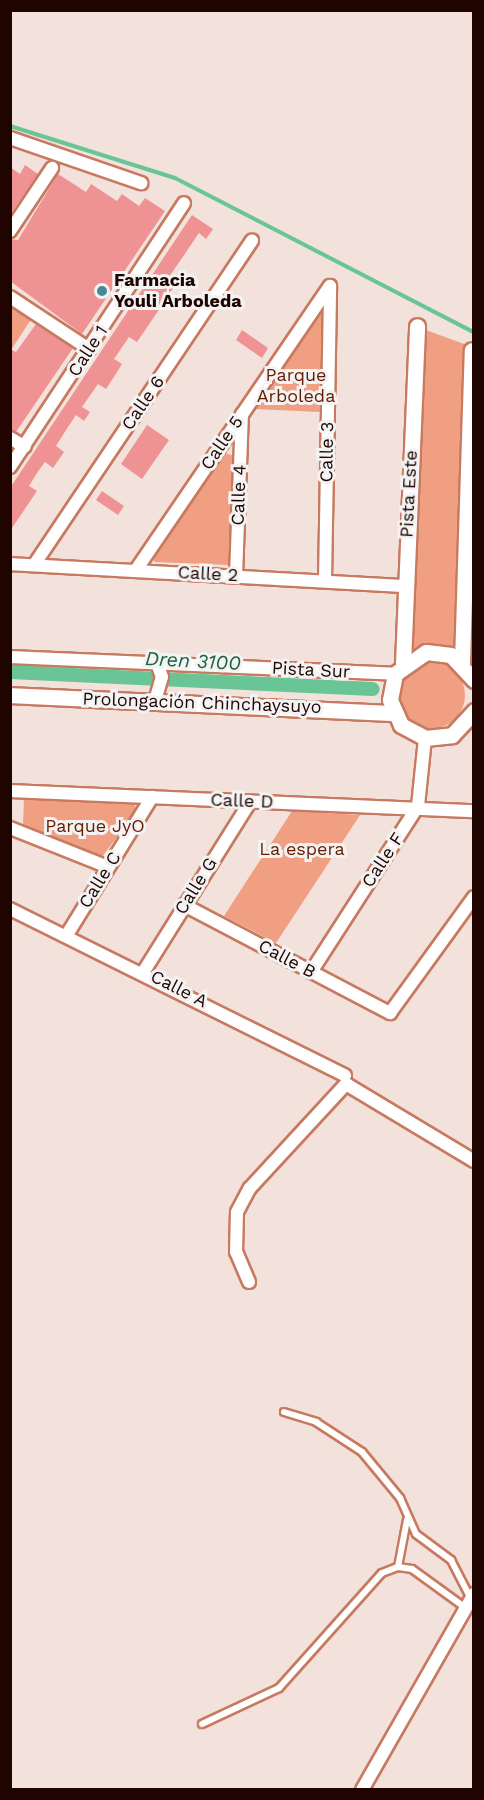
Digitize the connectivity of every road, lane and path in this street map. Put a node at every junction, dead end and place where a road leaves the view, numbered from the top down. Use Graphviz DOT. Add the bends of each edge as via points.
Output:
graph roads {
  1 [pos="10,138"];
  2 [pos="52,168"];
  3 [pos="141,183"];
  4 [pos="184,202"];
  5 [pos="10,231"];
  6 [pos="252,241"];
  7 [pos="330,286"];
  8 [pos="10,297"];
  9 [pos="417,326"];
  10 [pos="89,349"];
  11 [pos="472,350"];
  12 [pos="242,413"];
  13 [pos="10,438"];
  14 [pos="25,447"];
  15 [pos="10,467"];
  16 [pos="10,564"];
  17 [pos="34,565"];
  18 [pos="136,570"];
  19 [pos="236,576"];
  20 [pos="325,581"];
  21 [pos="405,586"];
  22 [pos="469,588"];
  23 [pos="10,657"];
  24 [pos="159,666"];
  25 [pos="399,668"];
  26 [pos="470,672"];
  27 [pos="10,694"];
  28 [pos="158,697"];
  29 [pos="394,713"];
  30 [pos="473,715"];
  31 [pos="425,738"];
  32 [pos="10,791"];
  33 [pos="152,796"];
  34 [pos="250,802"];
  35 [pos="418,806"];
  36 [pos="474,811"];
  37 [pos="10,828"];
  38 [pos="108,867"];
  39 [pos="474,897"];
  40 [pos="184,905"];
  41 [pos="10,909"];
  42 [pos="68,933"];
  43 [pos="144,971"];
  44 [pos="311,972"];
  45 [pos="345,1075"];
  46 [pos="474,1161"];
  47 [pos="249,1282"];
  48 [pos="284,1412"];
  49 [pos="407,1520"];
  50 [pos="398,1566"];
  51 [pos="469,1599"];
  52 [pos="202,1724"];
  53 [pos="362,1790"];
  1 -- 3 [label="street"];
  2 -- 5 [label="street"];
  4 -- 10 [label="street, Calle 1"];
  6 -- 17 [label="street, Calle 6"];
  7 -- 12 [label="street, Calle 5"];
  7 -- 20 [label="street, Calle 3"];
  8 -- 10 [label="street"];
  9 -- 21 [label="street, Pista Este"];
  10 -- 14 [label="street, Calle 1"];
  11 -- 22 [label="street"];
  12 -- 18 [label="street, Calle 5"];
  12 -- 19 [label="street, Calle 4"];
  13 -- 14 [label="street"];
  14 -- 15 [label="street, Calle 1"];
  16 -- 17 [label="street, Calle 2"];
  17 -- 18 [label="street, Calle 2"];
  18 -- 19 [label="street, Calle 2"];
  19 -- 20 [label="street, Calle 2"];
  20 -- 21 [label="street, Calle 2"];
  21 -- 25 [label="street, Pista Este"];
  22 -- 26 [label="street"];
  23 -- 24 [label="street, Pista Sur"];
  24 -- 25 [label="street, Pista Sur"];
  24 -- 28 [label="street"];
  25 -- 26 [label="street" via="432,652"];
  25 -- 29 [label="street, Pista Este" via="390,700"];
  27 -- 28 [label="street, Prolongación Chinchaysuyo"];
  28 -- 29 [label="street, Prolongación Chinchaysuyo"];
  29 -- 31 [label="street" via="401,725"];
  30 -- 31 [label="street" via="452,735"];
  31 -- 35 [label="street, Calle F"];
  32 -- 33 [label="street, Calle D"];
  33 -- 34 [label="street, Calle D"];
  33 -- 38 [label="street, Calle C"];
  34 -- 35 [label="street, Calle D"];
  34 -- 40 [label="street, Calle G"];
  35 -- 36 [label="street, Calle D"];
  35 -- 44 [label="street, Calle F"];
  37 -- 38 [label="street"];
  38 -- 42 [label="street, Calle C"];
  39 -- 44 [label="street, Calle B" via="390,1013"];
  40 -- 43 [label="street, Calle G"];
  40 -- 44 [label="street, Calle B"];
  41 -- 42 [label="street, Calle A"];
  42 -- 43 [label="street, Calle A"];
  43 -- 45 [label="street, Calle A"];
  46 -- 47 [label="street" via="346,1084 250,1188 237,1212 236,1252"];
  48 -- 49 [label="lane" via="316,1422 362,1452 400,1498"];
  49 -- 50 [label="lane"];
  49 -- 51 [label="lane" via="416,1534 451,1560"];
  50 -- 51 [label="lane"];
  50 -- 52 [label="lane" via="382,1573 279,1688"];
  51 -- 53 [label="street" via="414,1704"];
}
